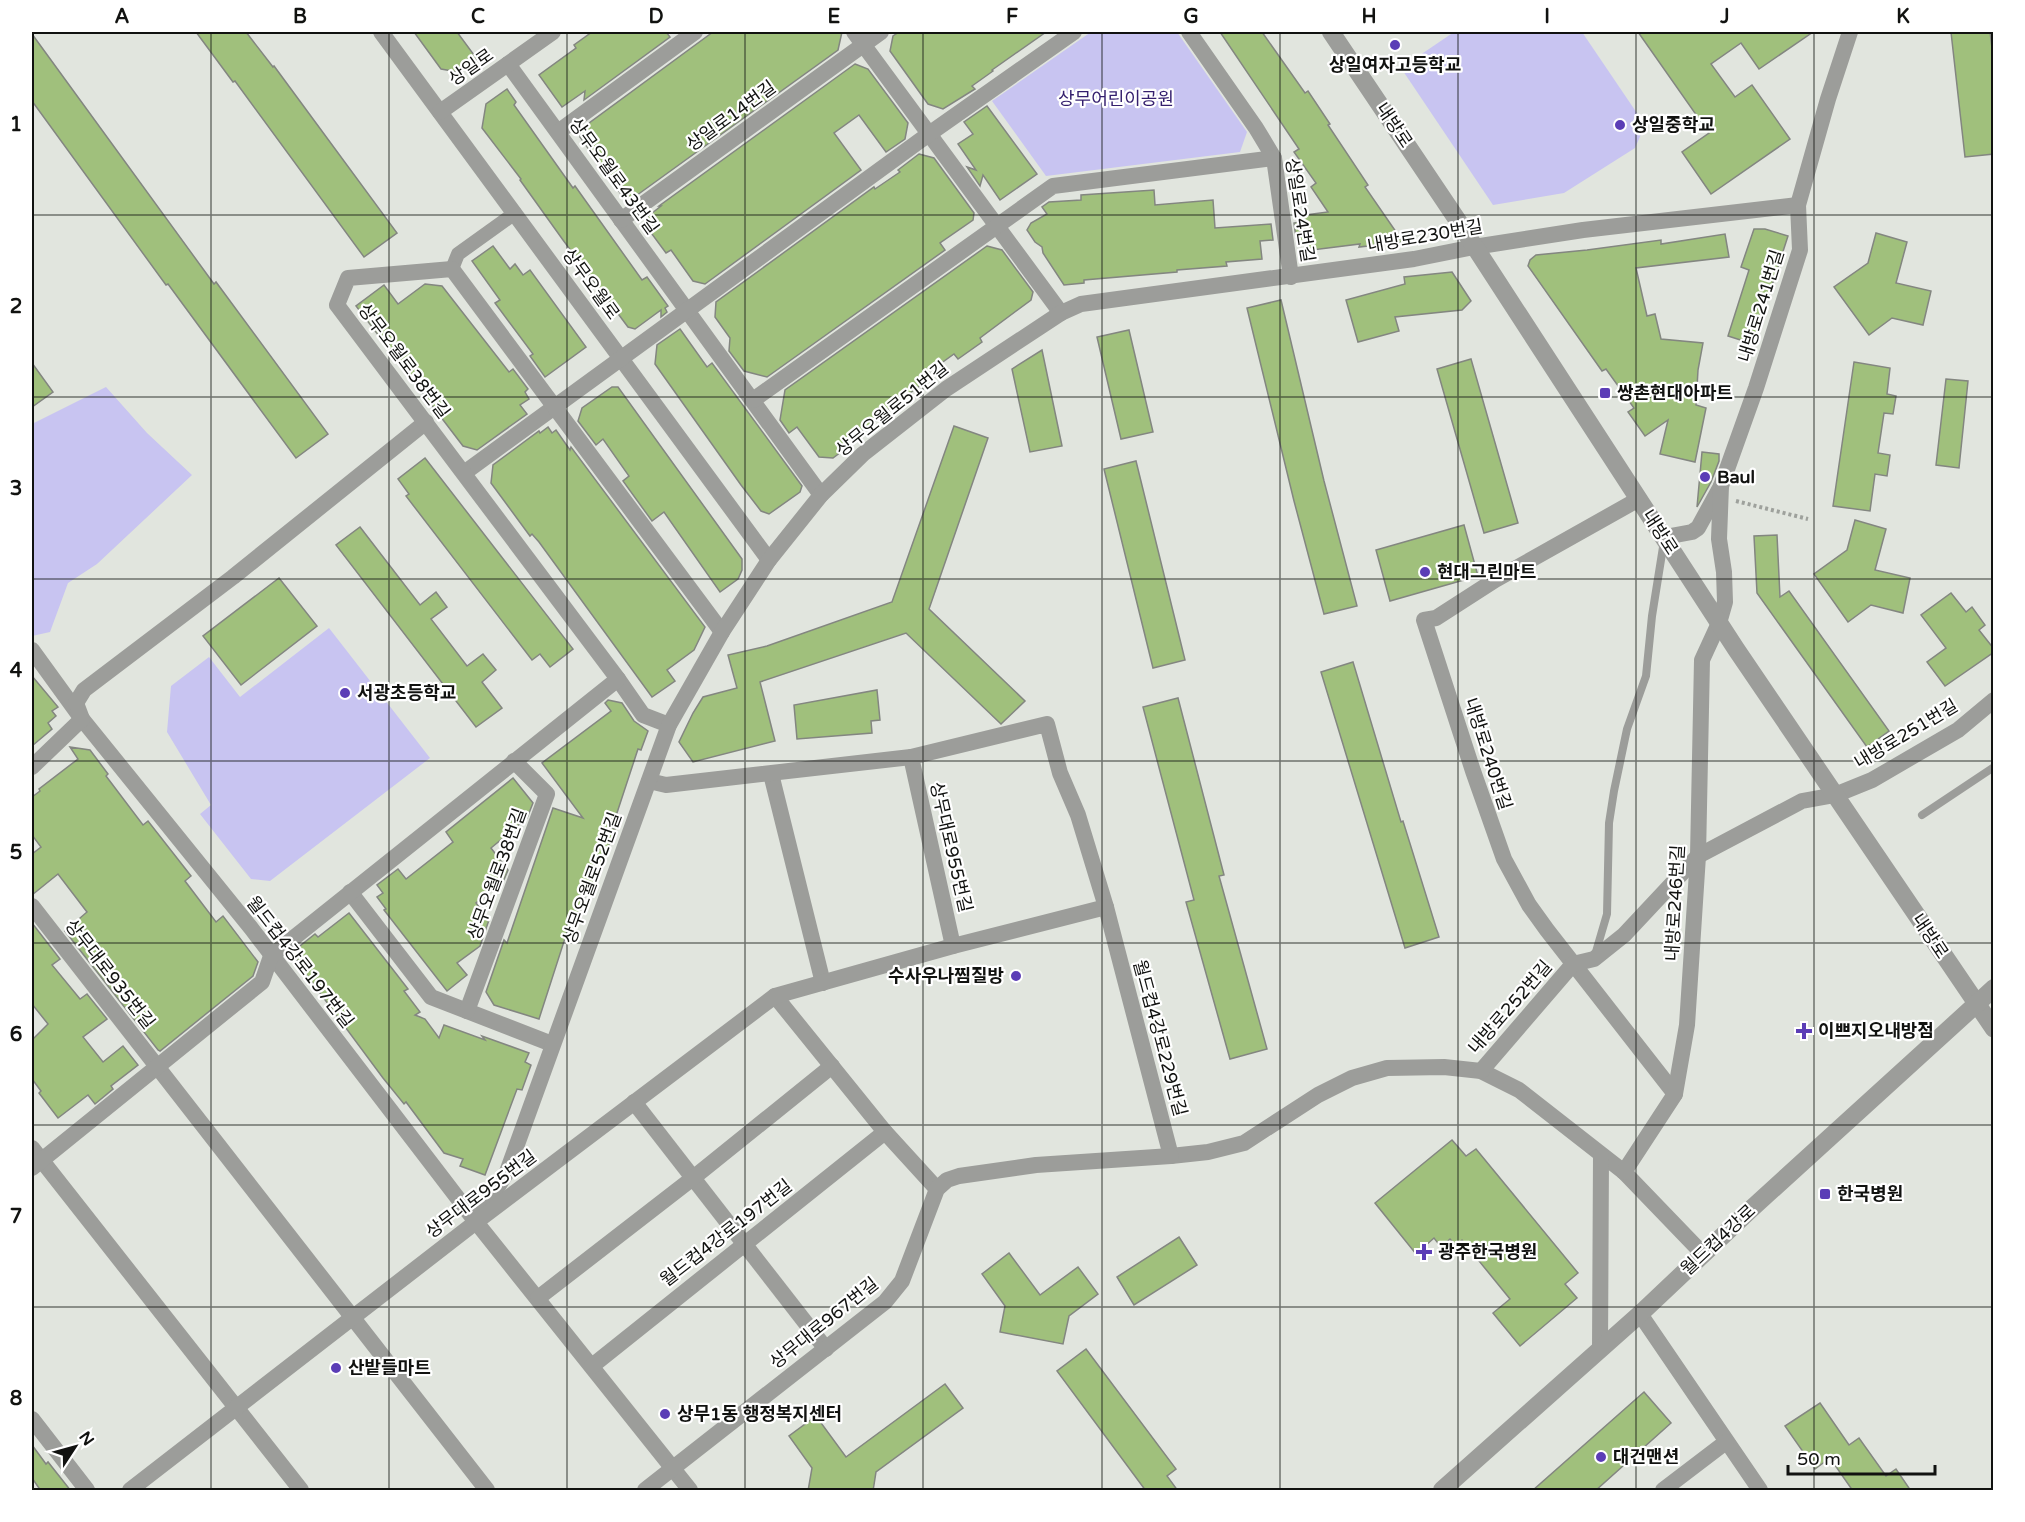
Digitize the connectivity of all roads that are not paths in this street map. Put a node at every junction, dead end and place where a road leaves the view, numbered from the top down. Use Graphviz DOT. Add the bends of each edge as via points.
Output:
graph roads {
  1 [pos="381,32"];
  2 [pos="553,32"];
  3 [pos="695,32"];
  4 [pos="881,32"];
  5 [pos="1074,32"];
  6 [pos="1189,32"];
  7 [pos="1331,32"];
  8 [pos="1850,32"];
  9 [pos="859,38"];
  10 [pos="508,64"];
  11 [pos="440,112"];
  12 [pos="558,132"];
  13 [pos="929,134"];
  14 [pos="1274,158"];
  15 [pos="1798,205"];
  16 [pos="514,213"];
  17 [pos="621,220"];
  18 [pos="996,226"];
  19 [pos="1474,246"];
  20 [pos="452,269"];
  21 [pos="1291,277"];
  22 [pos="688,311"];
  23 [pos="1061,313"];
  24 [pos="622,359"];
  25 [pos="753,400"];
  26 [pos="554,407"];
  27 [pos="426,422"];
  28 [pos="464,473"];
  29 [pos="1721,486"];
  30 [pos="821,495"];
  31 [pos="1639,499"];
  32 [pos="1665,537"];
  33 [pos="769,560"];
  34 [pos="1719,623"];
  35 [pos="722,632"];
  36 [pos="32,650"];
  37 [pos="618,679"];
  38 [pos="1994,700"];
  39 [pos="82,719"];
  40 [pos="669,725"];
  41 [pos="911,757"];
  42 [pos="514,761"];
  43 [pos="1994,766"];
  44 [pos="32,767"];
  45 [pos="771,774"];
  46 [pos="649,781"];
  47 [pos="1835,795"];
  48 [pos="1922,815"];
  49 [pos="1698,856"];
  50 [pos="350,892"];
  51 [pos="32,906"];
  52 [pos="1106,907"];
  53 [pos="953,946"];
  54 [pos="271,956"];
  55 [pos="1594,959"];
  56 [pos="1573,964"];
  57 [pos="823,983"];
  58 [pos="1994,988"];
  59 [pos="775,996"];
  60 [pos="1976,1002"];
  61 [pos="467,1011"];
  62 [pos="1994,1029"];
  63 [pos="552,1044"];
  64 [pos="832,1066"];
  65 [pos="158,1067"];
  66 [pos="1480,1071"];
  67 [pos="1675,1094"];
  68 [pos="634,1102"];
  69 [pos="885,1132"];
  70 [pos="1171,1156"];
  71 [pos="1601,1156"];
  72 [pos="35,1159"];
  73 [pos="1624,1173"];
  74 [pos="693,1178"];
  75 [pos="937,1189"];
  76 [pos="476,1221"];
  77 [pos="744,1244"];
  78 [pos="1702,1254"];
  79 [pos="538,1298"];
  80 [pos="1640,1314"];
  81 [pos="353,1318"];
  82 [pos="826,1348"];
  83 [pos="1600,1350"];
  84 [pos="592,1366"];
  85 [pos="236,1408"];
  86 [pos="32,1419"];
  87 [pos="1726,1442"];
  88 [pos="673,1469"];
  89 [pos="87,1491"];
  90 [pos="130,1491"];
  91 [pos="300,1491"];
  92 [pos="487,1491"];
  93 [pos="645,1491"];
  94 [pos="690,1491"];
  95 [pos="1442,1491"];
  96 [pos="1663,1491"];
  97 [pos="1760,1491"];
  1 -- 11 [label="street, 상무오월로"];
  2 -- 10 [label="street, 상일로"];
  3 -- 12 [label="street"];
  4 -- 9 [label="street, 상일로14번길"];
  5 -- 13 [label="street"];
  6 -- 14 [label="street, 상일로24번길"];
  7 -- 19 [label="street, 내방로"];
  8 -- 15 [label="street, 내방로241번길"];
  9 -- 13 [label="street"];
  9 -- 17 [label="street, 상일로14번길"];
  10 -- 11 [label="street, 상일로"];
  10 -- 12 [label="street, 상무오월로43번길"];
  11 -- 16 [label="street, 상무오월로"];
  12 -- 17 [label="street, 상무오월로43번길"];
  13 -- 18 [label="street"];
  13 -- 22 [label="street"];
  14 -- 18 [label="street" via="1053,186"];
  14 -- 21 [label="street, 상일로24번길"];
  15 -- 19 [label="street, 내방로230번길"];
  15 -- 29 [label="street, 내방로241번길" via="1800,250"];
  16 -- 20 [label="street" via="458,254"];
  16 -- 24 [label="street, 상무오월로"];
  17 -- 22 [label="street, 상무오월로43번길"];
  18 -- 23 [label="street"];
  18 -- 25 [label="street"];
  19 -- 21 [label="street, 내방로230번길"];
  19 -- 31 [label="street, 내방로"];
  20 -- 26 [label="street"];
  20 -- 27 [label="street, 상무오월로38번길" via="348,278 337,305"];
  21 -- 23 [label="street, 내방로230번길" via="1081,304"];
  22 -- 24 [label="street"];
  22 -- 25 [label="street, 상무오월로43번길"];
  23 -- 30 [label="street, 상무오월로51번길" via="946,389 863,454"];
  24 -- 26 [label="street"];
  24 -- 33 [label="street, 상무오월로"];
  25 -- 30 [label="street, 상무오월로43번길"];
  26 -- 28 [label="street"];
  26 -- 35 [label="street"];
  27 -- 28 [label="street, 상무오월로38번길"];
  27 -- 39 [label="street" via="84,690 76,703"];
  28 -- 37 [label="street, 상무오월로38번길"];
  29 -- 32 [label="street, 내방로241번길" via="1698,528"];
  29 -- 34 [label="street, 내방로241번길" via="1719,539 1725,602"];
  30 -- 33 [label="street, 상무오월로51번길"];
  31 -- 32 [label="street, 내방로"];
  31 -- 56 [label="street, 내방로240번길" via="1436,618 1424,620 1504,859 1529,905"];
  32 -- 34 [label="street, 내방로"];
  32 -- 55 [label="lane" via="1646,676 1627,729 1614,791 1607,914"];
  33 -- 35 [label="street, 상무오월로52번길"];
  34 -- 47 [label="street, 내방로"];
  34 -- 49 [label="street, 내방로246번길" via="1702,660"];
  35 -- 40 [label="street, 상무오월로52번길"];
  36 -- 39 [label="street, 월드컵4강로197번길"];
  37 -- 40 [label="street, 상무오월로38번길" via="643,715"];
  37 -- 42 [label="street"];
  38 -- 47 [label="street, 내방로251번길" via="1958,730 1872,780"];
  39 -- 44 [label="street"];
  39 -- 54 [label="street, 월드컵4강로197번길"];
  40 -- 46 [label="street, 상무오월로52번길"];
  41 -- 45 [label="street, 월드컵4강로229번길"];
  41 -- 52 [label="street, 월드컵4강로229번길" via="1047,724"];
  41 -- 53 [label="street, 상무대로955번길"];
  42 -- 50 [label="street"];
  42 -- 61 [label="street, 상무오월로38번길" via="547,794"];
  43 -- 48 [label="lane"];
  45 -- 46 [label="street, 월드컵4강로229번길" via="666,785"];
  45 -- 57 [label="street"];
  46 -- 63 [label="street, 상무오월로52번길"];
  47 -- 49 [label="street, 내방로252번길" via="1802,801"];
  47 -- 60 [label="street, 내방로"];
  49 -- 55 [label="street, 내방로252번길" via="1624,935"];
  49 -- 67 [label="street, 내방로246번길" via="1687,1025"];
  50 -- 54 [label="street"];
  50 -- 61 [label="street" via="431,997"];
  51 -- 65 [label="street, 상무대로935번길"];
  52 -- 53 [label="street, 상무대로955번길"];
  52 -- 70 [label="street, 월드컵4강로229번길"];
  53 -- 57 [label="street, 상무대로955번길"];
  54 -- 65 [label="street" via="262,982"];
  54 -- 76 [label="street, 월드컵4강로197번길"];
  55 -- 56 [label="street, 내방로252번길"];
  56 -- 66 [label="street, 내방로252번길"];
  56 -- 67 [label="street, 내방로240번길"];
  57 -- 59 [label="street, 상무대로955번길"];
  58 -- 60 [label="street, 월드컵4강로"];
  59 -- 64 [label="street"];
  59 -- 68 [label="street, 상무대로955번길"];
  60 -- 62 [label="street, 내방로"];
  60 -- 78 [label="street, 월드컵4강로"];
  61 -- 63 [label="street"];
  63 -- 76 [label="street, 상무오월로52번길" via="507,1172"];
  64 -- 69 [label="street"];
  64 -- 74 [label="street"];
  65 -- 72 [label="street"];
  65 -- 81 [label="street"];
  66 -- 70 [label="street" via="1387,1068 1352,1078 1318,1095 1244,1143"];
  66 -- 71 [label="street" via="1519,1090"];
  67 -- 73 [label="street, 내방로246번길"];
  68 -- 74 [label="street"];
  68 -- 76 [label="street, 상무대로955번길"];
  69 -- 75 [label="street"];
  69 -- 77 [label="street, 월드컵4강로197번길"];
  70 -- 75 [label="street" via="978,1172 947,1180"];
  71 -- 73 [label="street"];
  71 -- 83 [label="street"];
  72 -- 85 [label="street"];
  73 -- 78 [label="street"];
  74 -- 77 [label="street"];
  74 -- 79 [label="street"];
  75 -- 82 [label="street, 상무대로967번길" via="902,1281 885,1302"];
  76 -- 79 [label="street, 월드컵4강로197번길"];
  76 -- 81 [label="street, 상무대로955번길"];
  77 -- 82 [label="street"];
  77 -- 84 [label="street, 월드컵4강로197번길"];
  78 -- 80 [label="street, 월드컵4강로"];
  79 -- 84 [label="street, 월드컵4강로197번길"];
  80 -- 83 [label="street, 월드컵4강로"];
  80 -- 87 [label="street"];
  81 -- 85 [label="street, 상무대로955번길"];
  81 -- 92 [label="street"];
  82 -- 88 [label="street, 상무대로967번길"];
  83 -- 95 [label="street, 월드컵4강로"];
  84 -- 88 [label="street, 월드컵4강로197번길"];
  85 -- 90 [label="street, 상무대로955번길"];
  85 -- 91 [label="street"];
  86 -- 89 [label="street"];
  87 -- 96 [label="street"];
  87 -- 97 [label="street"];
  88 -- 93 [label="street, 상무대로967번길"];
  88 -- 94 [label="street, 월드컵4강로197번길"];
}
